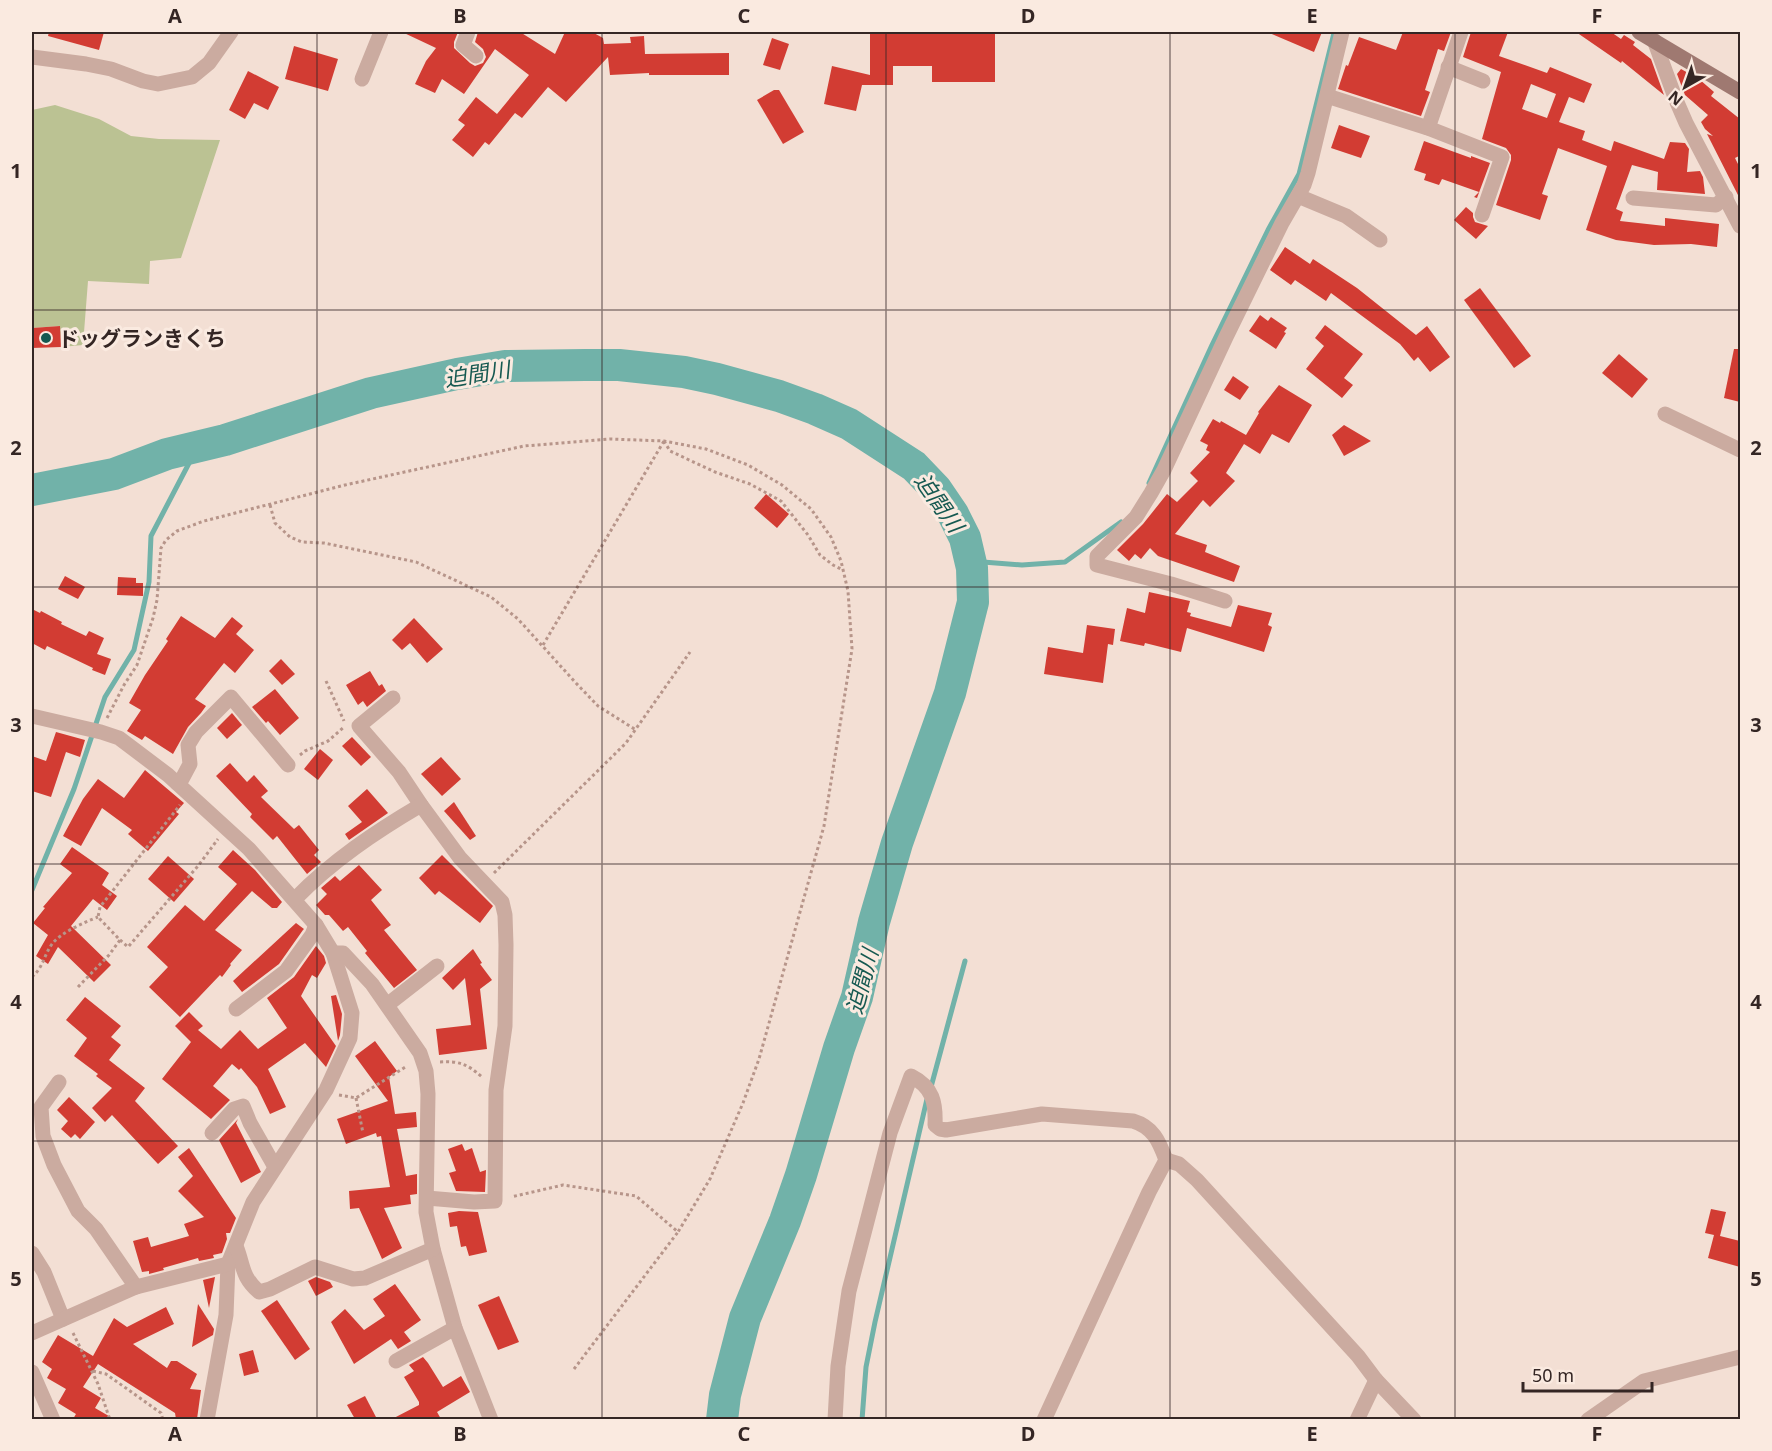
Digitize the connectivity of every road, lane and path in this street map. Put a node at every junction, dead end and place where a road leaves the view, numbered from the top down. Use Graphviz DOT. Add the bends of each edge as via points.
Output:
graph roads {
  1 [pos="231,32"];
  2 [pos="381,32"];
  3 [pos="468,32"];
  4 [pos="1342,32"];
  5 [pos="1461,32"];
  6 [pos="1639,32"];
  7 [pos="1654,40"];
  8 [pos="476,56"];
  9 [pos="32,57"];
  10 [pos="1448,67"];
  11 [pos="362,79"];
  12 [pos="1483,81"];
  13 [pos="1740,92"];
  14 [pos="1327,96"];
  15 [pos="1428,128"];
  16 [pos="1298,196"];
  17 [pos="1725,197"];
  18 [pos="1633,198"];
  19 [pos="1482,215"];
  20 [pos="1740,226"];
  21 [pos="1380,240"];
  22 [pos="1665,414"];
  23 [pos="664,441"];
  24 [pos="1740,450"];
  25 [pos="270,504"];
  26 [pos="843,570"];
  27 [pos="1225,601"];
  28 [pos="543,645"];
  29 [pos="690,652"];
  30 [pos="327,681"];
  31 [pos="393,698"];
  32 [pos="32,716"];
  33 [pos="636,730"];
  34 [pos="101,732"];
  35 [pos="288,765"];
  36 [pos="177,783"];
  37 [pos="188,794"];
  38 [pos="421,805"];
  39 [pos="226,828"];
  40 [pos="484,883"];
  41 [pos="295,899"];
  42 [pos="98,917"];
  43 [pos="316,925"];
  44 [pos="120,940"];
  45 [pos="333,954"];
  46 [pos="437,966"];
  47 [pos="32,977"];
  48 [pos="78,987"];
  49 [pos="387,1005"];
  50 [pos="236,1009"];
  51 [pos="423,1061"];
  52 [pos="59,1082"];
  53 [pos="497,1085"];
  54 [pos="323,1093"];
  55 [pos="356,1098"];
  56 [pos="212,1133"];
  57 [pos="363,1133"];
  58 [pos="1166,1160"];
  59 [pos="275,1167"];
  60 [pos="427,1198"];
  61 [pos="495,1201"];
  62 [pos="678,1232"];
  63 [pos="236,1246"];
  64 [pos="433,1249"];
  65 [pos="32,1253"];
  66 [pos="228,1264"];
  67 [pos="136,1287"];
  68 [pos="63,1319"];
  69 [pos="455,1328"];
  70 [pos="32,1333"];
  71 [pos="1740,1358"];
  72 [pos="396,1361"];
  73 [pos="574,1369"];
  74 [pos="93,1371"];
  75 [pos="32,1372"];
  76 [pos="1376,1380"];
  77 [pos="53,1419"];
  78 [pos="110,1419"];
  79 [pos="163,1419"];
  80 [pos="207,1419"];
  81 [pos="491,1419"];
  82 [pos="835,1419"];
  83 [pos="1044,1419"];
  84 [pos="1357,1419"];
  85 [pos="1414,1419"];
  86 [pos="1588,1419"];
  1 -- 9 [label="street" via="209,63 192,77 159,84 111,69"];
  2 -- 11 [label="street"];
  3 -- 8 [label="street" via="463,45"];
  4 -- 14 [label="street"];
  5 -- 10 [label="street"];
  6 -- 7 [label="street"];
  7 -- 13 [label="street"];
  7 -- 17 [label="street" via="1683,115"];
  10 -- 12 [label="street"];
  10 -- 15 [label="street"];
  14 -- 15 [label="street"];
  14 -- 16 [label="street" via="1308,173"];
  15 -- 19 [label="street" via="1502,158"];
  16 -- 21 [label="street" via="1346,216"];
  16 -- 27 [label="street" via="1164,470 1136,517 1097,556 1097,565"];
  17 -- 18 [label="street" via="1716,205"];
  17 -- 20 [label="street"];
  22 -- 24 [label="street"];
  23 -- 25 [label="path" via="610,439 524,446"];
  23 -- 26 [label="path" via="670,451 781,501 820,555"];
  23 -- 26 [label="path" via="706,449 748,465 782,485 810,509 831,537"];
  23 -- 28 [label="path"];
  25 -- 28 [label="path" via="275,523 290,537 416,562 491,597"];
  25 -- 34 [label="path" via="204,521 177,531 166,540 161,548 153,618 137,665"];
  26 -- 62 [label="path" via="852,649 824,826 759,1059 710,1179"];
  28 -- 33 [label="path" via="598,706"];
  29 -- 33 [label="path"];
  30 -- 35 [label="path" via="346,726"];
  31 -- 38 [label="street" via="359,726 399,772"];
  32 -- 34 [label="street"];
  33 -- 40 [label="path"];
  34 -- 36 [label="street" via="119,738"];
  35 -- 36 [label="street" via="231,697 196,732 188,745 190,764"];
  36 -- 37 [label="street"];
  37 -- 39 [label="street"];
  37 -- 42 [label="path" via="100,907"];
  38 -- 40 [label="street"];
  38 -- 41 [label="street" via="331,865"];
  39 -- 41 [label="street"];
  39 -- 44 [label="path" via="128,947"];
  40 -- 53 [label="street" via="502,902 507,945 505,1026"];
  41 -- 43 [label="street"];
  42 -- 44 [label="path"];
  42 -- 47 [label="path" via="53,942"];
  43 -- 45 [label="street"];
  43 -- 50 [label="street" via="286,971"];
  44 -- 48 [label="path"];
  45 -- 49 [label="street" via="344,954"];
  45 -- 54 [label="street" via="352,1013 350,1038"];
  46 -- 49 [label="street"];
  49 -- 51 [label="street"];
  51 -- 53 [label="path" via="469,1066"];
  51 -- 55 [label="path"];
  51 -- 60 [label="street" via="428,1094"];
  52 -- 67 [label="street" via="41,1107 43,1136 78,1211 96,1229"];
  53 -- 61 [label="street"];
  54 -- 55 [label="path"];
  54 -- 59 [label="street"];
  55 -- 57 [label="path"];
  56 -- 59 [label="street" via="234,1109 243,1106"];
  58 -- 76 [label="street" via="1179,1164 1197,1180"];
  58 -- 82 [label="street" via="1151,1131 1133,1121 1042,1114 940,1129 935,1125 933,1098 911,1076 887,1145 849,1291"];
  58 -- 83 [label="street"];
  59 -- 63 [label="street" via="253,1202"];
  60 -- 61 [label="street"];
  60 -- 64 [label="street"];
  61 -- 62 [label="path" via="562,1185 636,1196"];
  62 -- 73 [label="path"];
  63 -- 64 [label="street" via="242,1271 259,1292 315,1267 353,1279 365,1278"];
  63 -- 66 [label="street"];
  64 -- 69 [label="street"];
  65 -- 68 [label="street"];
  66 -- 67 [label="street"];
  66 -- 80 [label="street" via="226,1315"];
  67 -- 68 [label="street"];
  68 -- 70 [label="street"];
  68 -- 78 [label="path" via="76,1337"];
  69 -- 72 [label="street"];
  69 -- 81 [label="street"];
  71 -- 86 [label="street" via="1644,1381"];
  74 -- 79 [label="path" via="106,1374 161,1413"];
  75 -- 77 [label="street"];
  76 -- 84 [label="street"];
  76 -- 85 [label="street"];
}
